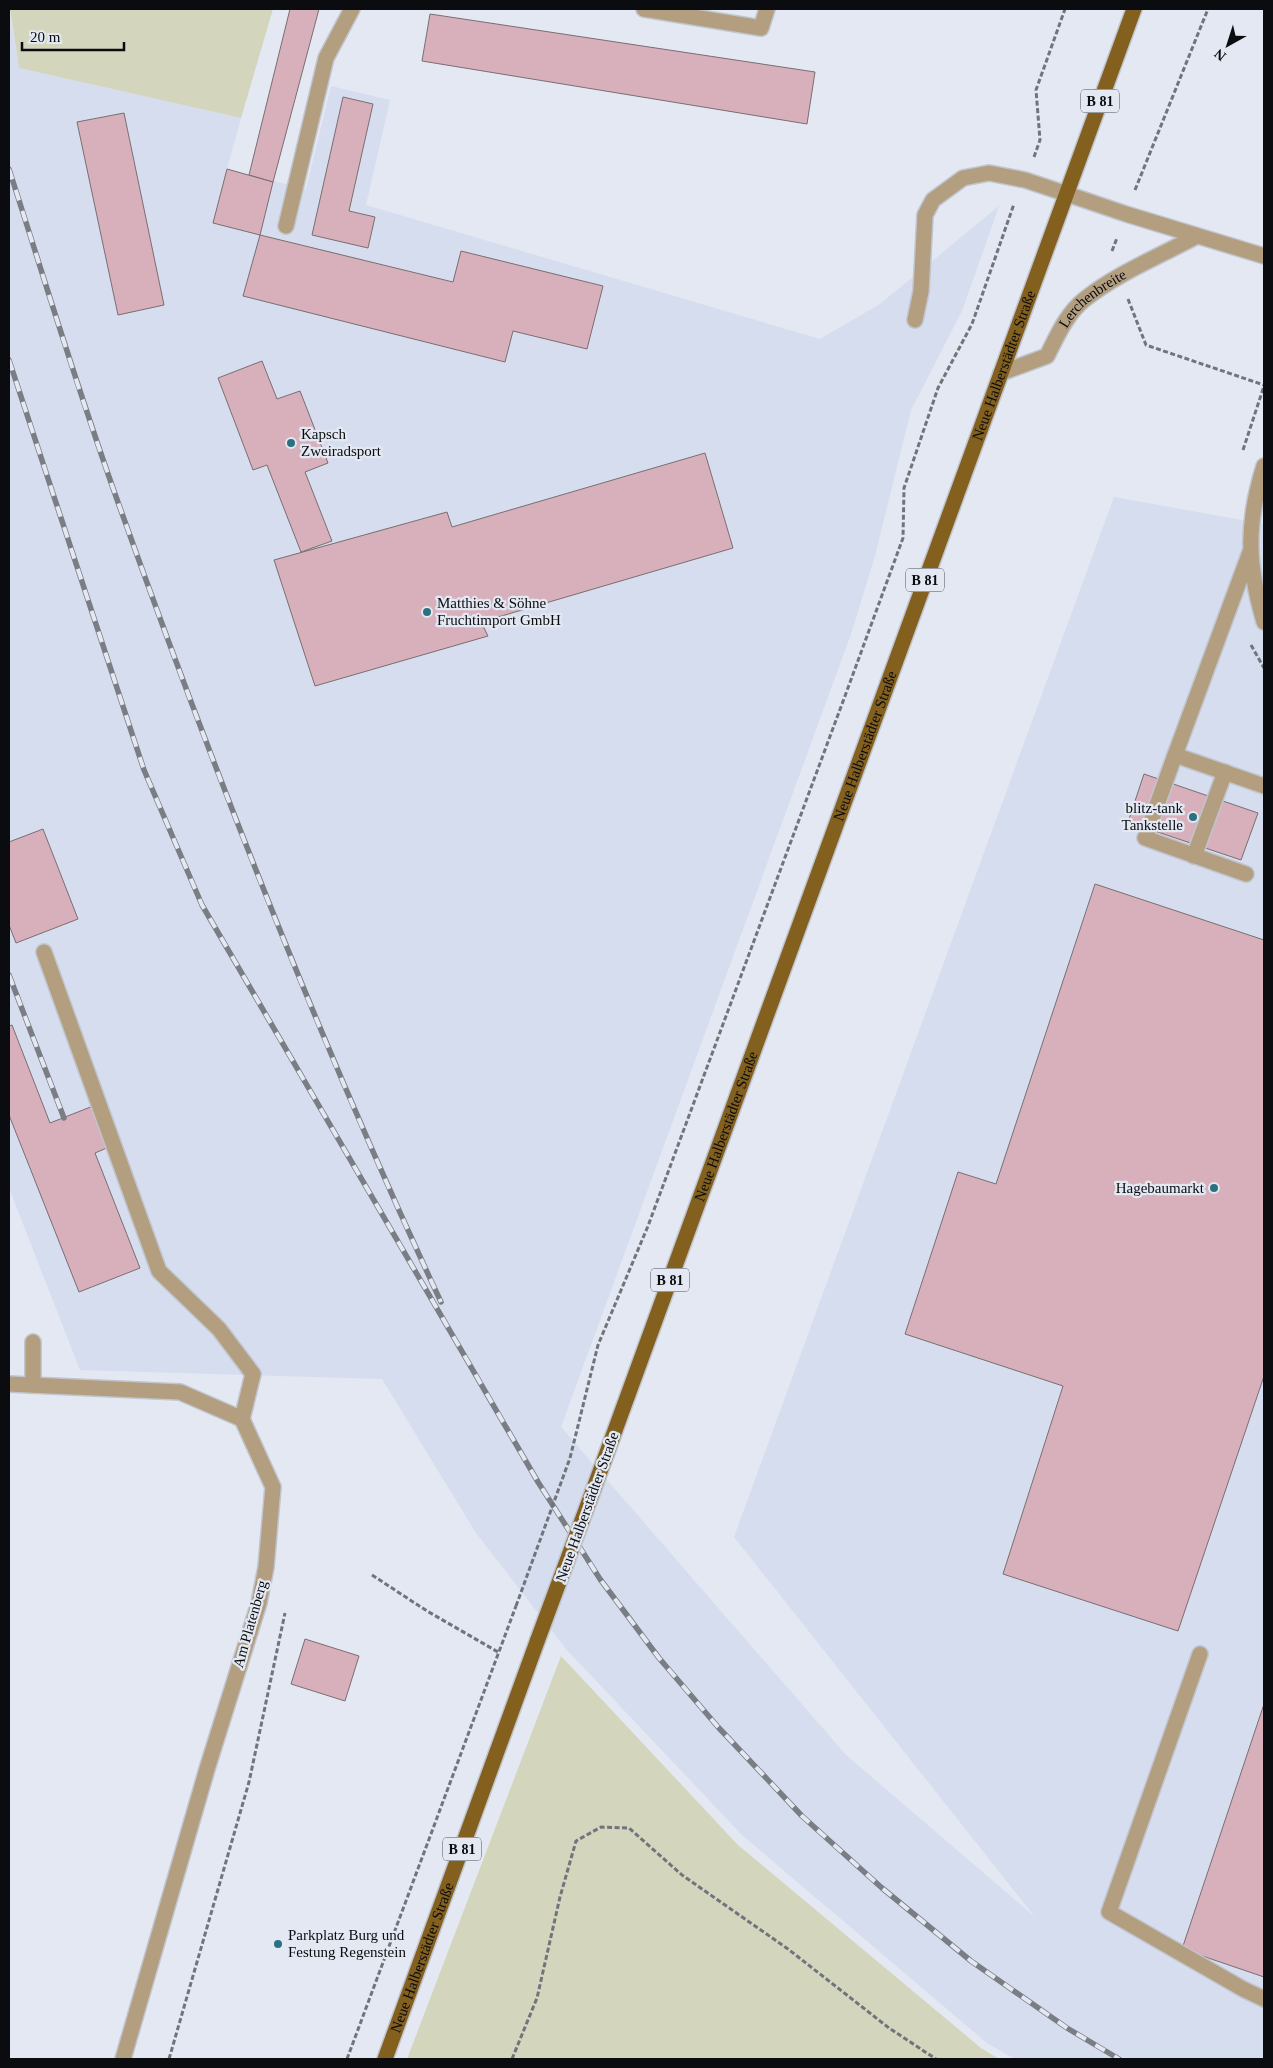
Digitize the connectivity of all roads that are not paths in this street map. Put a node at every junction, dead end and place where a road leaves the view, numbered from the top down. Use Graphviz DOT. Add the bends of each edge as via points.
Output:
graph roads {
  1 [pos="352,9"];
  2 [pos="644,9"];
  3 [pos="766,9"];
  4 [pos="1134,9"];
  5 [pos="1066,194"];
  6 [pos="286,226"];
  7 [pos="1197,236"];
  8 [pos="1264,256"];
  9 [pos="915,320"];
  10 [pos="1001,373"];
  11 [pos="1264,466"];
  12 [pos="1250,552"];
  13 [pos="1264,622"];
  14 [pos="1175,755"];
  15 [pos="1225,772"];
  16 [pos="1264,786"];
  17 [pos="1194,856"];
  18 [pos="1246,874"];
  19 [pos="44,952"];
  20 [pos="33,1342"];
  21 [pos="9,1384"];
  22 [pos="33,1385"];
  23 [pos="242,1418"];
  24 [pos="1200,1654"];
  25 [pos="1264,1999"];
  26 [pos="123,2059"];
  27 [pos="385,2059"];
  1 -- 6 [label="street" via="326,58"];
  2 -- 3 [label="street" via="761,28"];
  4 -- 5 [label="main road, Neue Halberstädter Straße / B 81"];
  5 -- 7 [label="street"];
  5 -- 9 [label="street" via="1025,180 989,173 963,178 933,200 925,215 921,291"];
  5 -- 10 [label="main road, Neue Halberstädter Straße / B 81"];
  7 -- 8 [label="street"];
  7 -- 10 [label="street, Lerchenbreite" via="1085,299 1066,320 1047,356"];
  10 -- 27 [label="main road, Neue Halberstädter Straße / B 81, bridge"];
  11 -- 12 [label="street" via="1254,498"];
  12 -- 13 [label="street"];
  12 -- 14 [label="street"];
  14 -- 15 [label="street"];
  14 -- 17 [label="street" via="1145,838"];
  15 -- 16 [label="street"];
  15 -- 17 [label="street"];
  17 -- 18 [label="street"];
  19 -- 23 [label="street" via="159,1271 219,1329 254,1374"];
  20 -- 22 [label="street"];
  21 -- 22 [label="street"];
  22 -- 23 [label="street" via="180,1392"];
  23 -- 26 [label="street, Am Platenberg" via="273,1487 266,1568 259,1603"];
  24 -- 25 [label="street" via="1109,1912"];
}
